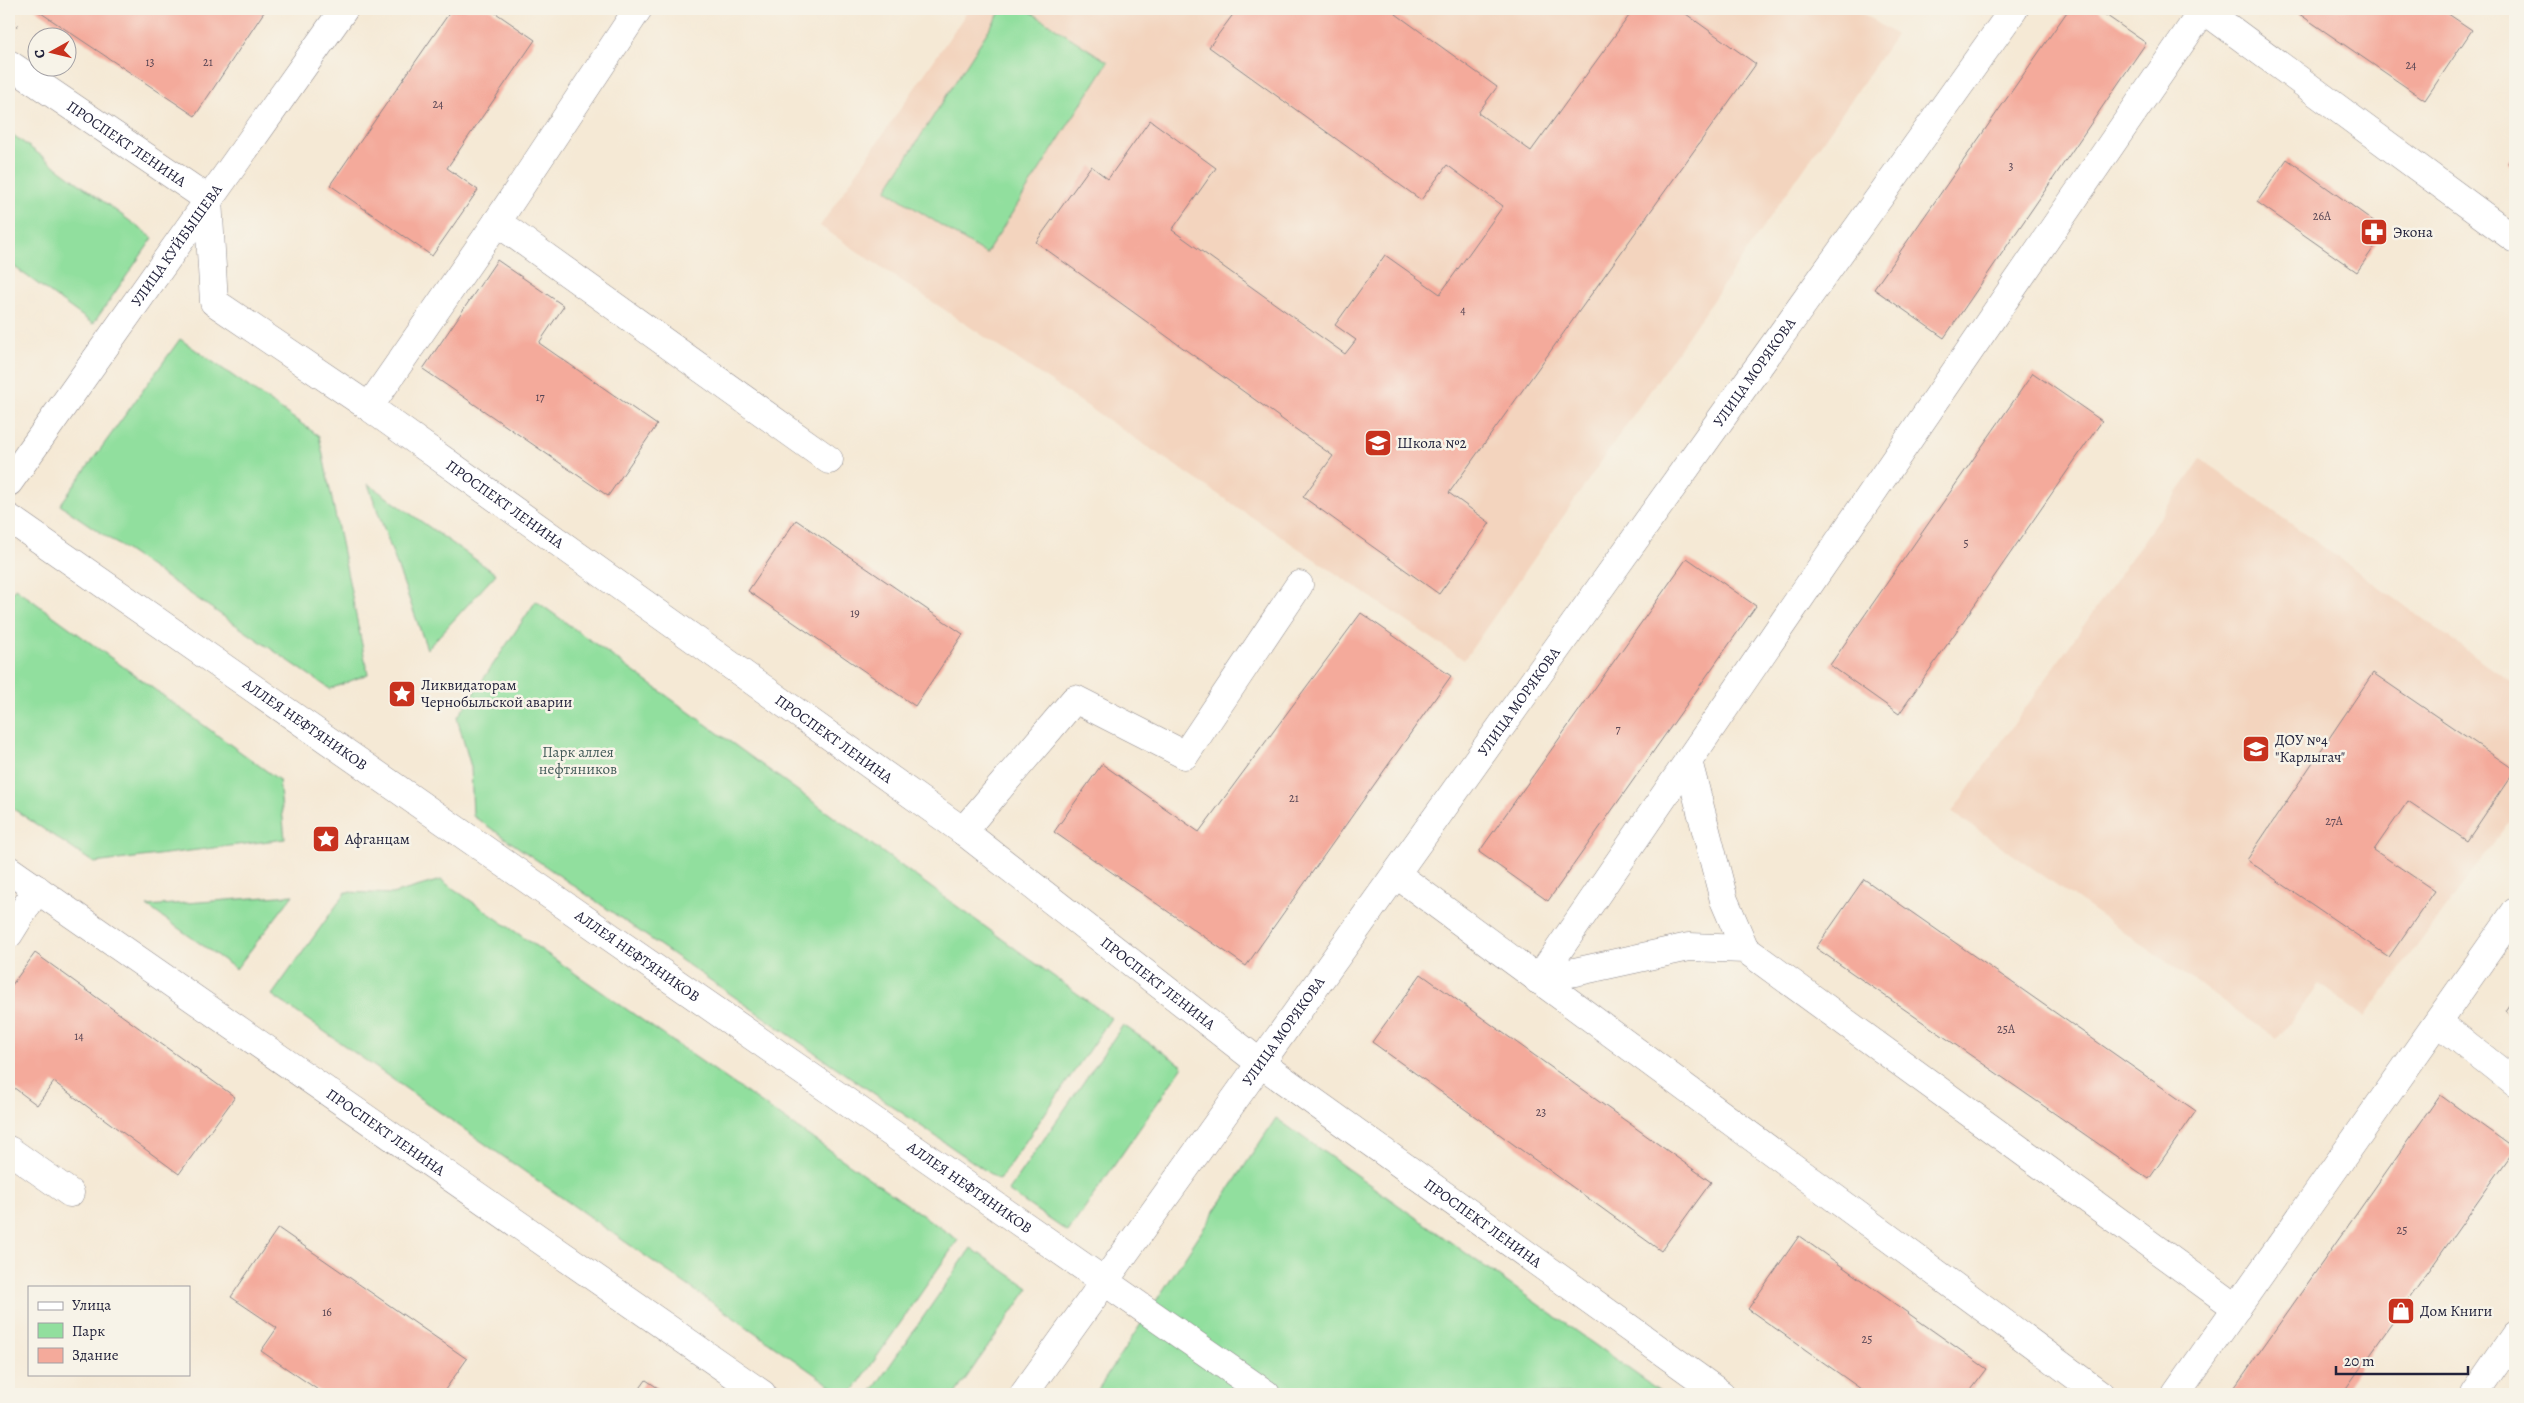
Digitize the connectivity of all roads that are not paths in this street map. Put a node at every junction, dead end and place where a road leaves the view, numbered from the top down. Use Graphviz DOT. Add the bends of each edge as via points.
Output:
graph roads {
  1 [pos="344,9"];
  2 [pos="638,9"];
  3 [pos="2014,9"];
  4 [pos="2204,9"];
  5 [pos="9,64"];
  6 [pos="208,199"];
  7 [pos="497,222"];
  8 [pos="2515,240"];
  9 [pos="369,407"];
  10 [pos="829,460"];
  11 [pos="9,482"];
  12 [pos="9,518"];
  13 [pos="1299,585"];
  14 [pos="1688,761"];
  15 [pos="963,831"];
  16 [pos="9,870"];
  17 [pos="1396,874"];
  18 [pos="37,889"];
  19 [pos="2515,912"];
  20 [pos="9,934"];
  21 [pos="1745,949"];
  22 [pos="1538,980"];
  23 [pos="2438,1022"];
  24 [pos="1260,1063"];
  25 [pos="2515,1083"];
  26 [pos="9,1150"];
  27 [pos="70,1194"];
  28 [pos="1104,1281"];
  29 [pos="2237,1308"];
  30 [pos="2515,1335"];
  31 [pos="762,1394"];
  32 [pos="1024,1394"];
  33 [pos="1266,1394"];
  34 [pos="1721,1394"];
  35 [pos="2100,1394"];
  36 [pos="2176,1394"];
  37 [pos="2474,1394"];
  1 -- 6 [label="street, УЛИЦА КУЙБЫШЕВА"];
  2 -- 7 [label="street"];
  3 -- 17 [label="street, УЛИЦА МОРЯКОВА"];
  4 -- 8 [label="street"];
  4 -- 14 [label="street"];
  5 -- 6 [label="street, ПРОСПЕКТ ЛЕНИНА"];
  6 -- 9 [label="street, ПРОСПЕКТ ЛЕНИНА" via="214,302"];
  6 -- 11 [label="street, УЛИЦА КУЙБЫШЕВА"];
  7 -- 9 [label="street"];
  7 -- 10 [label="street"];
  9 -- 15 [label="street, ПРОСПЕКТ ЛЕНИНА"];
  12 -- 28 [label="street, АЛЛЕЯ НЕФТЯНИКОВ"];
  13 -- 15 [label="street" via="1186,755 1075,698"];
  14 -- 21 [label="street" via="1724,900"];
  14 -- 22 [label="street"];
  15 -- 24 [label="street, ПРОСПЕКТ ЛЕНИНА"];
  16 -- 18 [label="street, ПРОСПЕКТ ЛЕНИНА"];
  17 -- 22 [label="street"];
  17 -- 24 [label="street, УЛИЦА МОРЯКОВА"];
  18 -- 20 [label="street"];
  18 -- 31 [label="street, ПРОСПЕКТ ЛЕНИНА"];
  19 -- 23 [label="street"];
  21 -- 22 [label="street" via="1689,947"];
  21 -- 29 [label="street"];
  22 -- 35 [label="street"];
  23 -- 25 [label="street"];
  23 -- 29 [label="street"];
  24 -- 28 [label="street, УЛИЦА МОРЯКОВА"];
  24 -- 34 [label="street, ПРОСПЕКТ ЛЕНИНА"];
  26 -- 27 [label="street"];
  28 -- 32 [label="street, УЛИЦА МОРЯКОВА"];
  28 -- 33 [label="street, АЛЛЕЯ НЕФТЯНИКОВ"];
  29 -- 36 [label="street"];
  30 -- 37 [label="street"];
}
